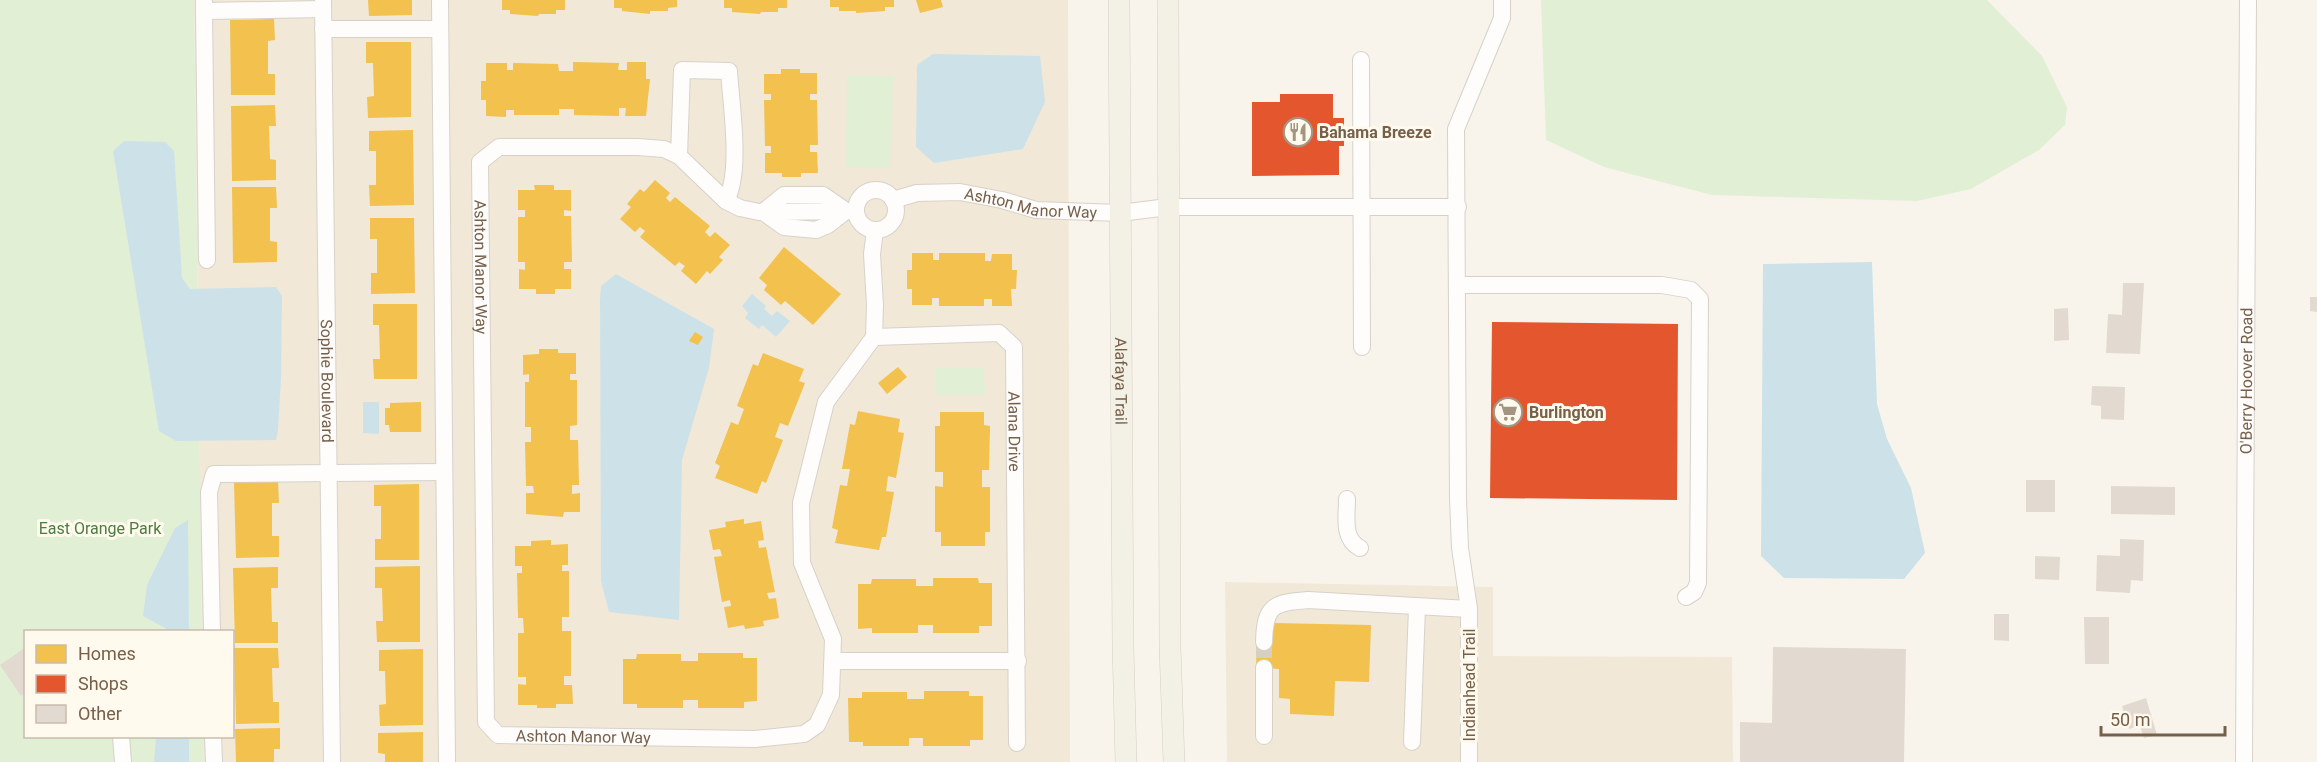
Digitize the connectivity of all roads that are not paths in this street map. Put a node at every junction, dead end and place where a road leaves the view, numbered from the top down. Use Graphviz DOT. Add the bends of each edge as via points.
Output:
graph roads {
  1 [pos="440,0"];
  2 [pos="1119,0"];
  3 [pos="1168,0"];
  4 [pos="1502,0"];
  5 [pos="2248,0"];
  6 [pos="323,4"];
  7 [pos="204,6"];
  8 [pos="323,29"];
  9 [pos="440,29"];
  10 [pos="1360,60"];
  11 [pos="679,156"];
  12 [pos="893,200"];
  13 [pos="726,201"];
  14 [pos="1168,207"];
  15 [pos="1361,207"];
  16 [pos="1458,207"];
  17 [pos="851,211"];
  18 [pos="1120,213"];
  19 [pos="875,230"];
  20 [pos="207,260"];
  21 [pos="1458,285"];
  22 [pos="874,338"];
  23 [pos="1362,347"];
  24 [pos="329,472"];
  25 [pos="443,472"];
  26 [pos="1347,499"];
  27 [pos="1360,548"];
  28 [pos="1686,597"];
  29 [pos="1417,607"];
  30 [pos="1469,609"];
  31 [pos="212,630"];
  32 [pos="1264,642"];
  33 [pos="1018,661"];
  34 [pos="833,662"];
  35 [pos="1264,668"];
  36 [pos="1264,736"];
  37 [pos="121,738"];
  38 [pos="213,738"];
  39 [pos="1412,742"];
  40 [pos="1017,743"];
  41 [pos="123,762"];
  42 [pos="214,762"];
  43 [pos="332,762"];
  44 [pos="447,762"];
  45 [pos="1126,762"];
  46 [pos="1174,762"];
  47 [pos="1468,762"];
  48 [pos="2244,762"];
  1 -- 9 [label="street"];
  2 -- 18 [label="main road, Alafaya Trail"];
  3 -- 14 [label="main road"];
  4 -- 16 [label="street, Indianhead Trail" via="1502,18 1456,129"];
  5 -- 48 [label="street, O'Berry Hoover Road"];
  6 -- 7 [label="street"];
  6 -- 8 [label="street, Sophie Boulevard"];
  7 -- 20 [label="street"];
  8 -- 9 [label="street"];
  8 -- 24 [label="street, Sophie Boulevard"];
  9 -- 25 [label="street"];
  10 -- 15 [label="street"];
  11 -- 13 [label="street, Ashton Manor Way"];
  11 -- 13 [label="street" via="682,70 729,71 734,161 732,190"];
  11 -- 34 [label="street, Ashton Manor Way" via="664,149 638,147 499,147 480,162 486,722 498,735 755,739 804,734 817,725 831,694"];
  12 -- 17 [label="street" via="885,192 872,190 861,196"];
  12 -- 18 [label="street, Ashton Manor Way" via="917,193 960,192 1036,210"];
  12 -- 19 [label="street" via="892,221"];
  13 -- 17 [label="street, Ashton Manor Way" via="763,212"];
  14 -- 15 [label="street, Ashton Manor Way"];
  14 -- 18 [label="street, Ashton Manor Way"];
  14 -- 46 [label="main road"];
  15 -- 16 [label="street, Ashton Manor Way"];
  15 -- 23 [label="street"];
  16 -- 21 [label="street, Indianhead Trail"];
  17 -- 19 [label="street" via="863,225"];
  18 -- 45 [label="main road, Alafaya Trail"];
  19 -- 22 [label="street"];
  21 -- 28 [label="street" via="1662,285 1691,291 1700,299 1698,583"];
  21 -- 30 [label="street, Indianhead Trail" via="1458,499"];
  22 -- 33 [label="street, Alana Drive" via="999,333 1014,347"];
  22 -- 34 [label="street, Ashton Manor Way" via="826,402 801,503 802,563 833,639"];
  24 -- 25 [label="street"];
  24 -- 31 [label="street" via="214,474 209,492"];
  24 -- 43 [label="street, Sophie Boulevard"];
  25 -- 44 [label="street"];
  26 -- 27 [label="street" via="1348,535 1352,544"];
  29 -- 30 [label="street"];
  29 -- 32 [label="street" via="1282,602 1267,614"];
  29 -- 39 [label="street"];
  30 -- 47 [label="street, Indianhead Trail"];
  33 -- 34 [label="street"];
  33 -- 40 [label="street, Alana Drive"];
  35 -- 36 [label="street"];
  37 -- 41 [label="street"];
  38 -- 42 [label="street"];
}
